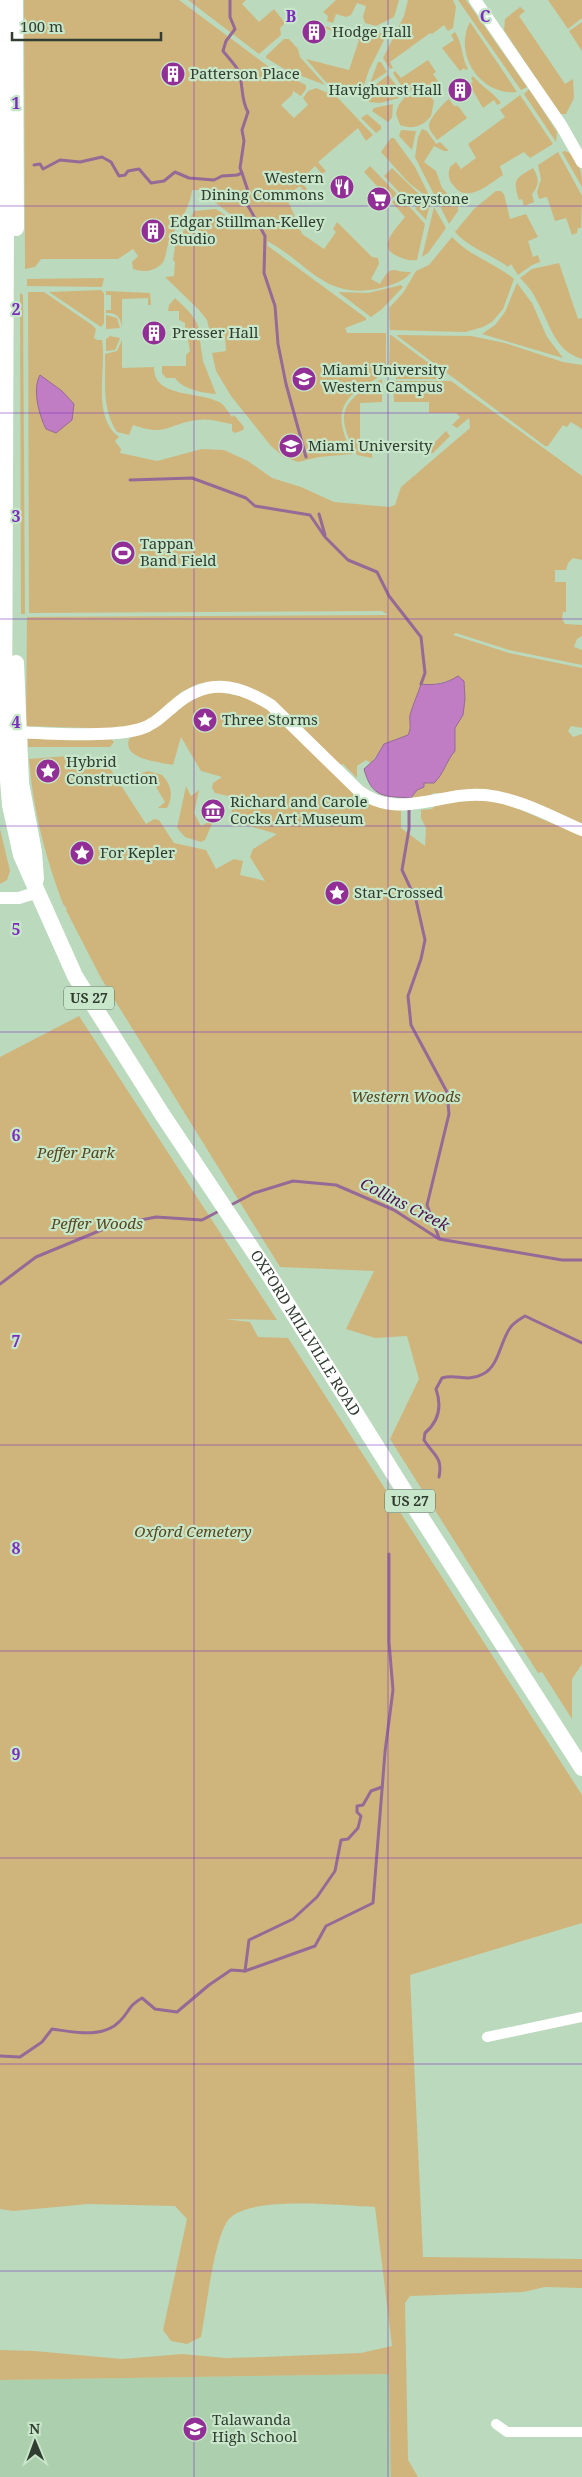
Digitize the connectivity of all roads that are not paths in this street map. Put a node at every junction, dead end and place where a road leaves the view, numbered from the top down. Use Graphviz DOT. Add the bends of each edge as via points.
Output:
graph roads {
  1 [pos="3,0"];
  2 [pos="15,0"];
  3 [pos="475,0"];
  4 [pos="582,162"];
  5 [pos="11,732"];
  6 [pos="582,830"];
  7 [pos="38,892"];
  8 [pos="0,898"];
  9 [pos="582,1768"];
  10 [pos="582,2016"];
  11 [pos="487,2037"];
  12 [pos="496,2424"];
  13 [pos="582,2432"];
  1 -- 5 [label="highway, US 27"];
  2 -- 5 [label="highway, US 27"];
  3 -- 4 [label="street" via="561,125"];
  5 -- 6 [label="street" via="120,733 156,722 198,689 233,688 260,698 276,710 359,791 376,801 396,805 474,795 499,797"];
  5 -- 7 [label="highway, US 27" via="9,796 21,856"];
  7 -- 8 [label="street" via="19,898"];
  7 -- 9 [label="highway, OXFORD MILLVILLE ROAD / US 27" via="75,976"];
  10 -- 11 [label="street"];
  12 -- 13 [label="street" via="507,2432"];
}
